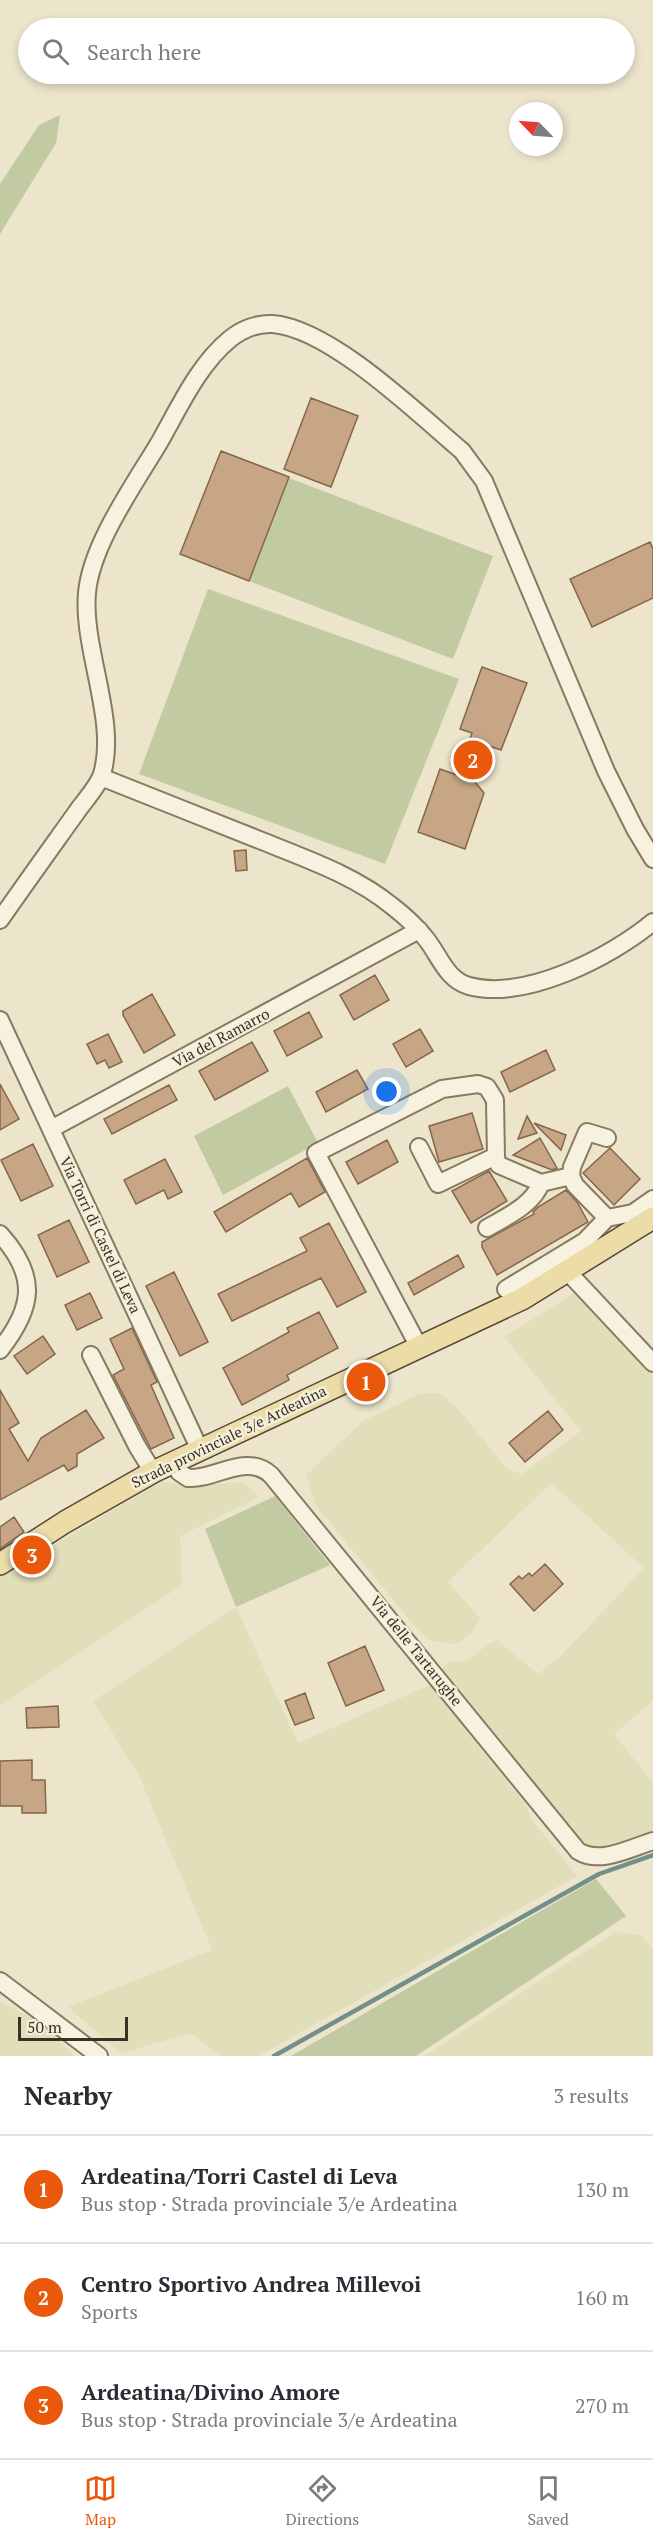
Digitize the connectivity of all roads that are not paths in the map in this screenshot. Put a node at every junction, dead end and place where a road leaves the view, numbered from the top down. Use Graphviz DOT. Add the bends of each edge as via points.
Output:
graph roads {
  1 [pos="101,777"];
  2 [pos="653,859"];
  3 [pos="0,920"];
  4 [pos="653,922"];
  5 [pos="419,930"];
  6 [pos="0,1020"];
  7 [pos="51,1129"];
  8 [pos="607,1138"];
  9 [pos="419,1147"];
  10 [pos="496,1156"];
  11 [pos="571,1176"];
  12 [pos="541,1183"];
  13 [pos="653,1199"];
  14 [pos="607,1218"];
  15 [pos="653,1218"];
  16 [pos="487,1228"];
  17 [pos="0,1234"];
  18 [pos="567,1271"];
  19 [pos="506,1289"];
  20 [pos="419,1347"];
  21 [pos="0,1350"];
  22 [pos="91,1355"];
  23 [pos="653,1364"];
  24 [pos="200,1450"];
  25 [pos="174,1462"];
  26 [pos="153,1472"];
  27 [pos="0,1564"];
  28 [pos="653,1841"];
  29 [pos="0,1981"];
  30 [pos="99,2056"];
  1 -- 2 [label="street" via="106,748 86,608 95,558 207,363 243,330 272,324 300,331 353,361 476,467 606,771"];
  1 -- 3 [label="street"];
  1 -- 5 [label="street" via="328,868 372,892"];
  4 -- 5 [label="street" via="609,952 567,972 521,986 482,988 451,976"];
  5 -- 7 [label="street, Via del Ramarro"];
  6 -- 7 [label="street, Via Torri di Castel di Leva"];
  7 -- 24 [label="street, Via Torri di Castel di Leva"];
  8 -- 11 [label="street" via="586,1132"];
  9 -- 10 [label="street" via="438,1184"];
  10 -- 12 [label="street" via="499,1165"];
  10 -- 20 [label="street" via="495,1100 487,1087 478,1084 442,1089 316,1153 368,1241"];
  11 -- 12 [label="street"];
  11 -- 14 [label="street"];
  12 -- 16 [label="street" via="536,1194"];
  13 -- 14 [label="street" via="633,1213"];
  14 -- 19 [label="street" via="585,1241"];
  15 -- 18 [label="main road, Strada provinciale 3/e Ardeatina"];
  17 -- 21 [label="street" via="24,1269 28,1289 20,1322"];
  18 -- 20 [label="main road, Strada provinciale 3/e Ardeatina" via="522,1299"];
  18 -- 23 [label="street"];
  20 -- 24 [label="main road, Strada provinciale 3/e Ardeatina"];
  22 -- 26 [label="street"];
  24 -- 25 [label="main road, Strada provinciale 3/e Ardeatina"];
  25 -- 26 [label="main road, Strada provinciale 3/e Ardeatina"];
  25 -- 28 [label="street, Via delle Tartarughe" via="188,1478 247,1466 271,1475 578,1851 589,1857 602,1857"];
  26 -- 27 [label="main road, Strada provinciale 3/e Ardeatina"];
  29 -- 30 [label="street"];
}
